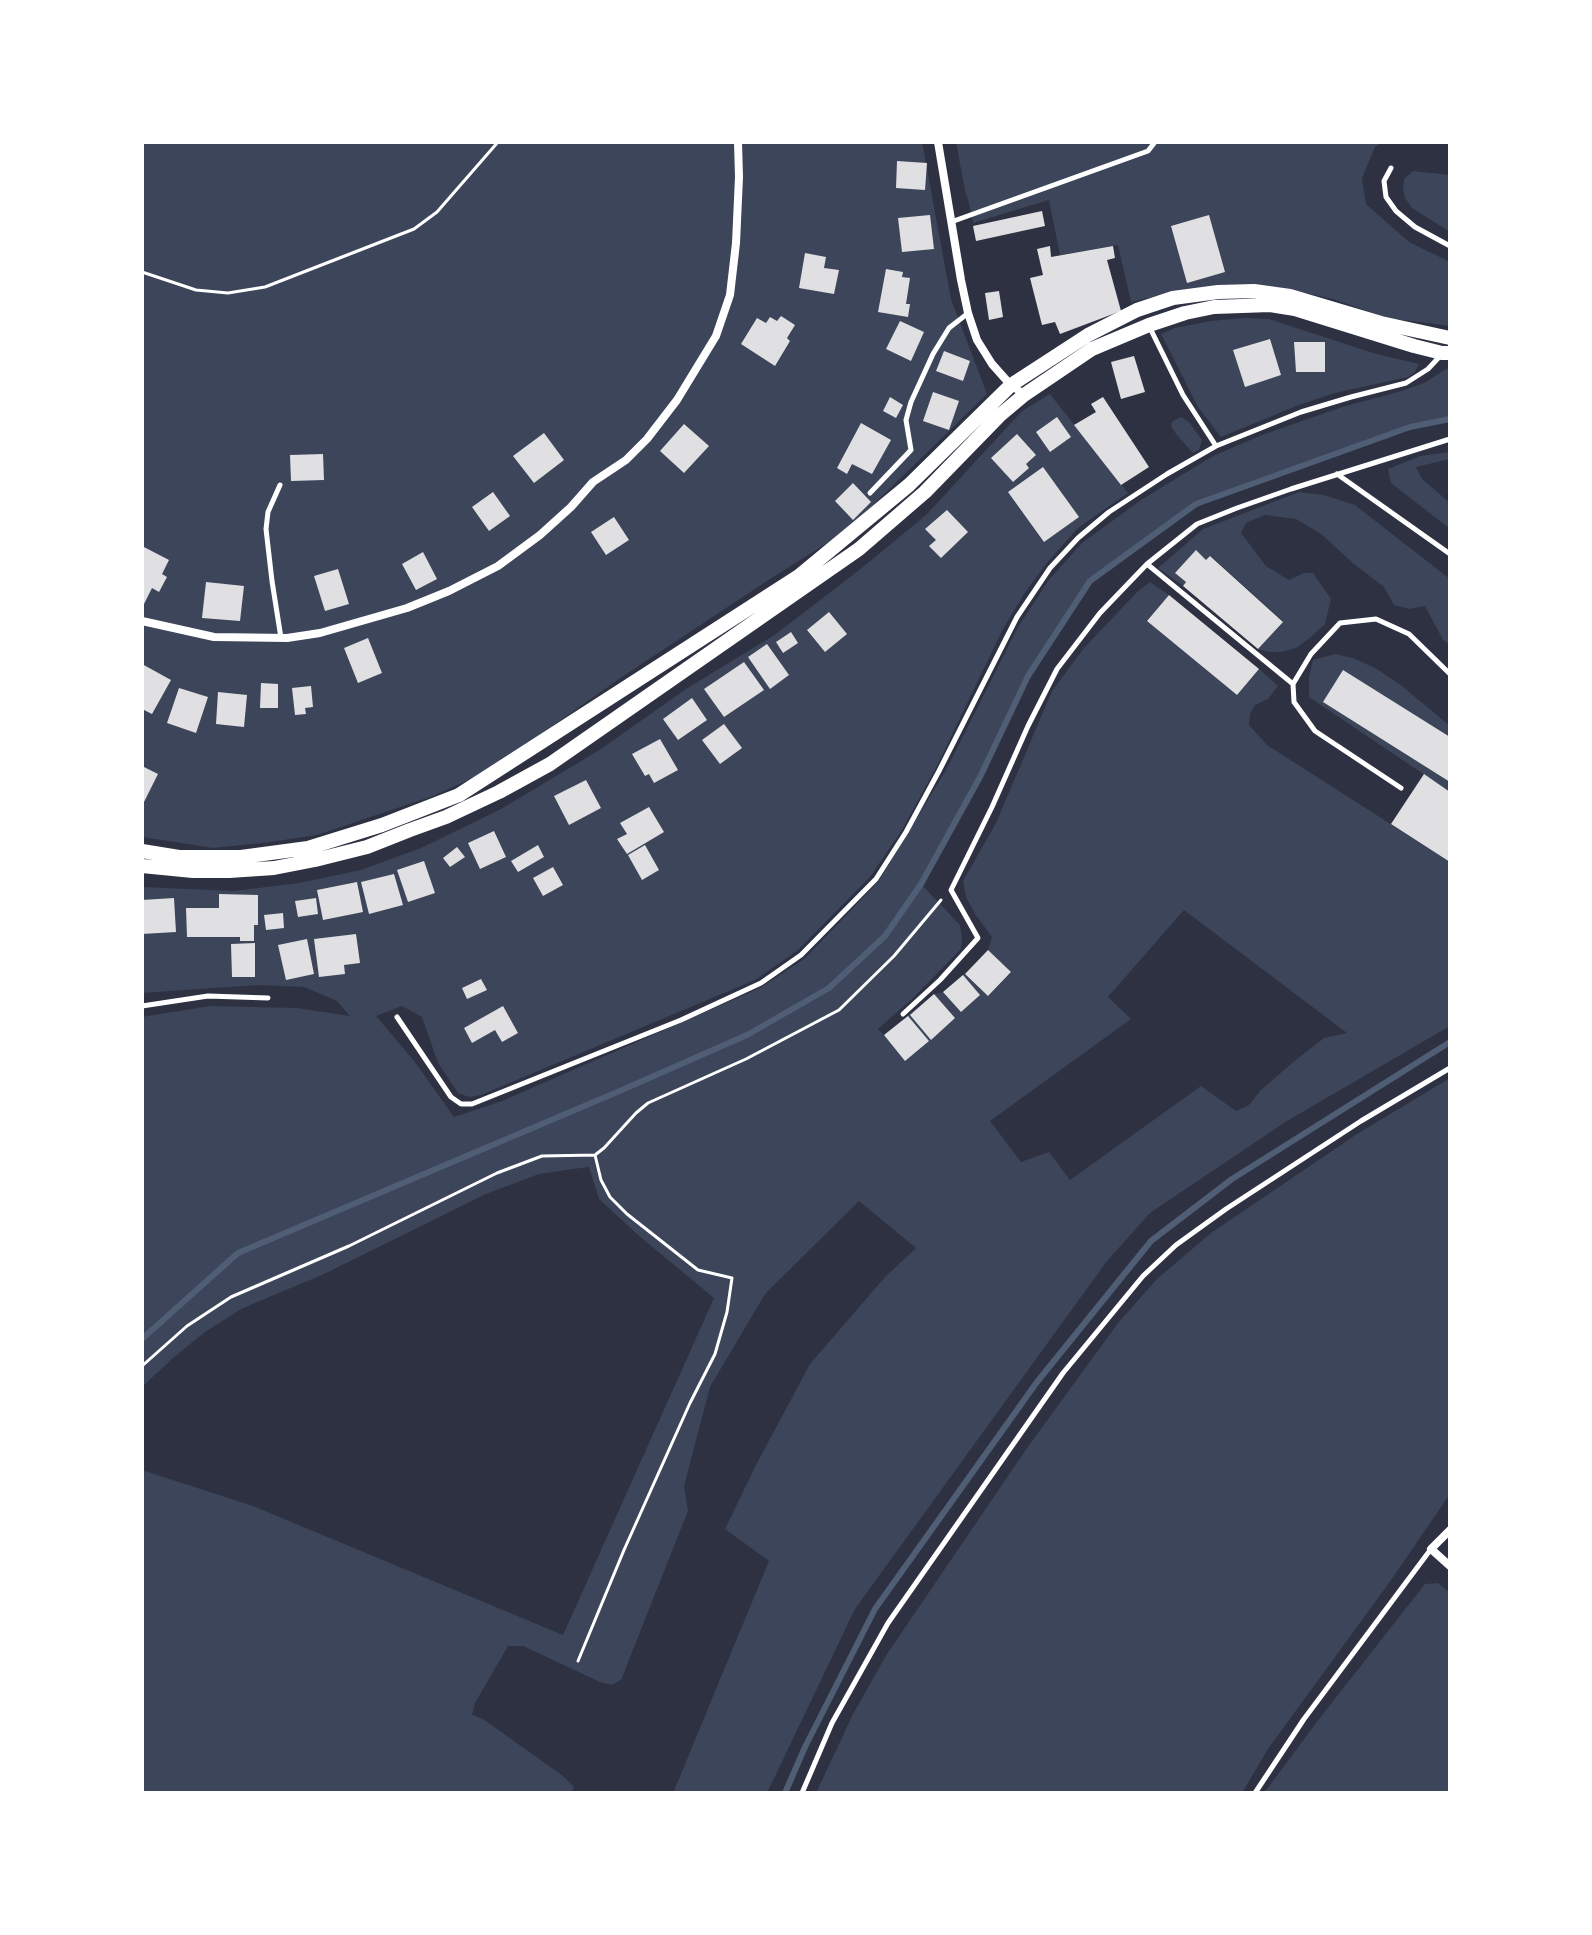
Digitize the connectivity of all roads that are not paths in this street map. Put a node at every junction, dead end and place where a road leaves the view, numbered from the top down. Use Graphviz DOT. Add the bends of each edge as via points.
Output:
graph roads {
  1 [pos="738,142"];
  2 [pos="938,142"];
  3 [pos="1155,142"];
  4 [pos="1391,168"];
  5 [pos="951,222"];
  6 [pos="1450,246"];
  7 [pos="968,313"];
  8 [pos="1149,325"];
  9 [pos="1450,338"];
  10 [pos="1446,353"];
  11 [pos="1011,385"];
  12 [pos="1024,395"];
  13 [pos="1450,439"];
  14 [pos="1216,446"];
  15 [pos="1336,474"];
  16 [pos="280,485"];
  17 [pos="870,493"];
  18 [pos="1450,554"];
  19 [pos="1147,564"];
  20 [pos="142,621"];
  21 [pos="281,638"];
  22 [pos="1450,674"];
  23 [pos="1293,684"];
  24 [pos="1401,788"];
  25 [pos="142,851"];
  26 [pos="142,866"];
  27 [pos="268,998"];
  28 [pos="142,1006"];
  29 [pos="903,1014"];
  30 [pos="397,1017"];
  31 [pos="1450,1068"];
  32 [pos="1450,1530"];
  33 [pos="1431,1549"];
  34 [pos="1450,1566"];
  35 [pos="802,1793"];
  36 [pos="1255,1793"];
  1 -- 21 [label="street" via="730,295 696,372 647,439 498,566 407,608 320,633"];
  2 -- 5 [label="street"];
  3 -- 5 [label="lane" via="1148,151"];
  4 -- 6 [label="lane" via="1384,181 1386,197 1396,211"];
  5 -- 7 [label="street"];
  7 -- 11 [label="street" via="977,340"];
  7 -- 17 [label="lane" via="949,328 915,390 906,420 911,450"];
  8 -- 10 [label="main road" via="1214,307 1270,305"];
  8 -- 12 [label="main road" via="1092,349"];
  8 -- 14 [label="lane" via="1183,395"];
  9 -- 11 [label="main road" via="1290,296 1218,292 1137,310"];
  10 -- 14 [label="lane" via="1406,383 1301,412"];
  11 -- 12 [label="street"];
  11 -- 25 [label="main road" via="909,485 799,576 459,795 308,848 241,857"];
  12 -- 26 [label="main road" via="859,549 550,764 499,792 367,847 315,860 229,871"];
  13 -- 15 [label="lane"];
  14 -- 30 [label="lane" via="1109,512 1050,568 1017,617 939,771 876,879 801,955 761,983 472,1104 451,1097"];
  15 -- 18 [label="lane"];
  15 -- 19 [label="lane" via="1197,524"];
  16 -- 21 [label="lane" via="266,529"];
  19 -- 23 [label="lane"];
  19 -- 29 [label="lane" via="1057,669 951,890 978,938"];
  20 -- 21 [label="street" via="214,637"];
  22 -- 23 [label="lane" via="1409,634 1376,619 1340,623 1311,654"];
  23 -- 24 [label="lane" via="1294,702 1315,731"];
  27 -- 28 [label="lane" via="208,996"];
  31 -- 35 [label="lane" via="1226,1209 1143,1276 1063,1373 888,1623 832,1723"];
  32 -- 33 [label="street"];
  33 -- 34 [label="street"];
  33 -- 36 [label="lane"];
}
